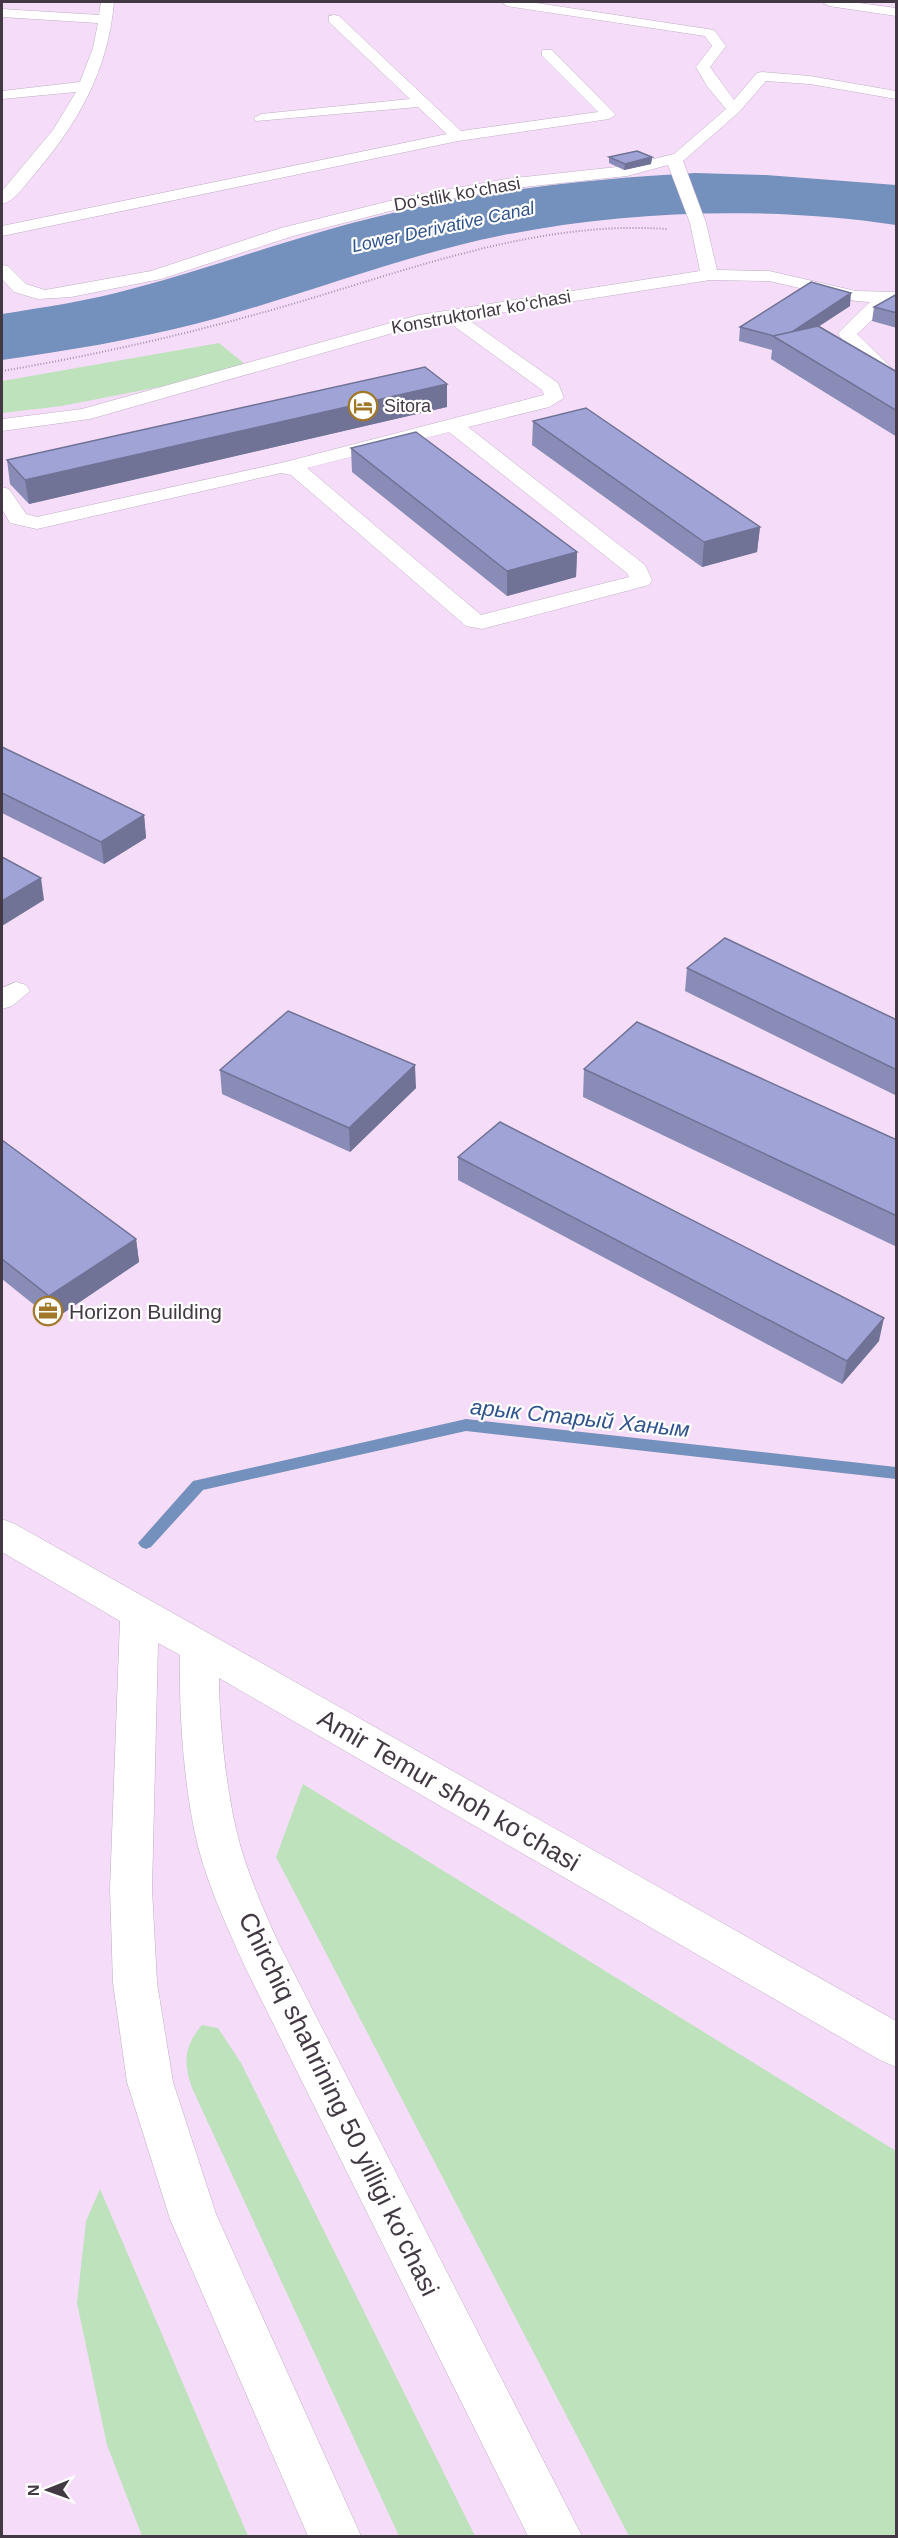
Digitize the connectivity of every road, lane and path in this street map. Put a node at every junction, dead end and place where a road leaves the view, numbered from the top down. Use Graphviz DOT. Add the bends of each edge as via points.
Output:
graph roads {
  1 [pos="107,2"];
  2 [pos="507,2"];
  3 [pos="829,2"];
  4 [pos="897,12"];
  5 [pos="2,13"];
  6 [pos="106,19"];
  7 [pos="334,19"];
  8 [pos="547,53"];
  9 [pos="9,79"];
  10 [pos="87,86"];
  11 [pos="25,91"];
  12 [pos="2,95"];
  13 [pos="897,95"];
  14 [pos="421,102"];
  15 [pos="734,109"];
  16 [pos="261,118"];
  17 [pos="458,136"];
  18 [pos="675,159"];
  19 [pos="2,199"];
  20 [pos="699,228"];
  21 [pos="2,231"];
  22 [pos="2,270"];
  23 [pos="710,275"];
  24 [pos="891,297"];
  25 [pos="449,314"];
  26 [pos="2,371"];
  27 [pos="897,380"];
  28 [pos="457,424"];
  29 [pos="2,425"];
  30 [pos="289,467"];
  31 [pos="2,493"];
  32 [pos="2,1534"];
  33 [pos="140,1613"];
  34 [pos="200,1649"];
  35 [pos="897,2045"];
  36 [pos="335,2536"];
  37 [pos="556,2536"];
  1 -- 6 [label="street"];
  2 -- 15 [label="street" via="709,33 719,46 703,68"];
  3 -- 4 [label="street"];
  5 -- 6 [label="street"];
  6 -- 10 [label="street" via="98,59"];
  7 -- 14 [label="street"];
  8 -- 17 [label="street" via="609,115"];
  9 -- 11 [label="street"];
  10 -- 11 [label="street"];
  10 -- 19 [label="street" via="47,149"];
  11 -- 12 [label="street"];
  13 -- 15 [label="street, Do‘stlik ko‘chasi" via="762,76"];
  14 -- 16 [label="street"];
  14 -- 17 [label="street"];
  15 -- 18 [label="street, Do‘stlik ko‘chasi"];
  17 -- 21 [label="street"];
  18 -- 20 [label="street"];
  18 -- 22 [label="street, Do‘stlik ko‘chasi" via="627,171 525,181 406,202 287,232 155,274 71,292 45,295 20,288"];
  20 -- 23 [label="street"];
  20 -- 26 [label="path" via="636,226 530,238 429,262 298,303 141,345"];
  23 -- 24 [label="street, Konstruktorlar ko‘chasi" via="769,276 855,296"];
  23 -- 25 [label="street, Konstruktorlar ko‘chasi"];
  24 -- 27 [label="street" via="847,333 879,369"];
  25 -- 28 [label="street" via="551,387 554,398"];
  25 -- 29 [label="street, Konstruktorlar ko‘chasi" via="83,415"];
  28 -- 30 [label="street"];
  28 -- 30 [label="street" via="461,433 637,570 641,580 483,622 474,621"];
  30 -- 31 [label="street" via="37,523 18,518"];
  32 -- 33 [label="street, Amir Temur shoh ko‘chasi"];
  33 -- 34 [label="street, Amir Temur shoh ko‘chasi"];
  33 -- 36 [label="street" via="131,1889 135,1983 150,2082 194,2219"];
  34 -- 35 [label="street, Amir Temur shoh ko‘chasi"];
  34 -- 37 [label="street, Chirchiq shahrining 50 yilligi koʻchasi" via="199,1707 215,1829 234,1891 262,1956"];
}
